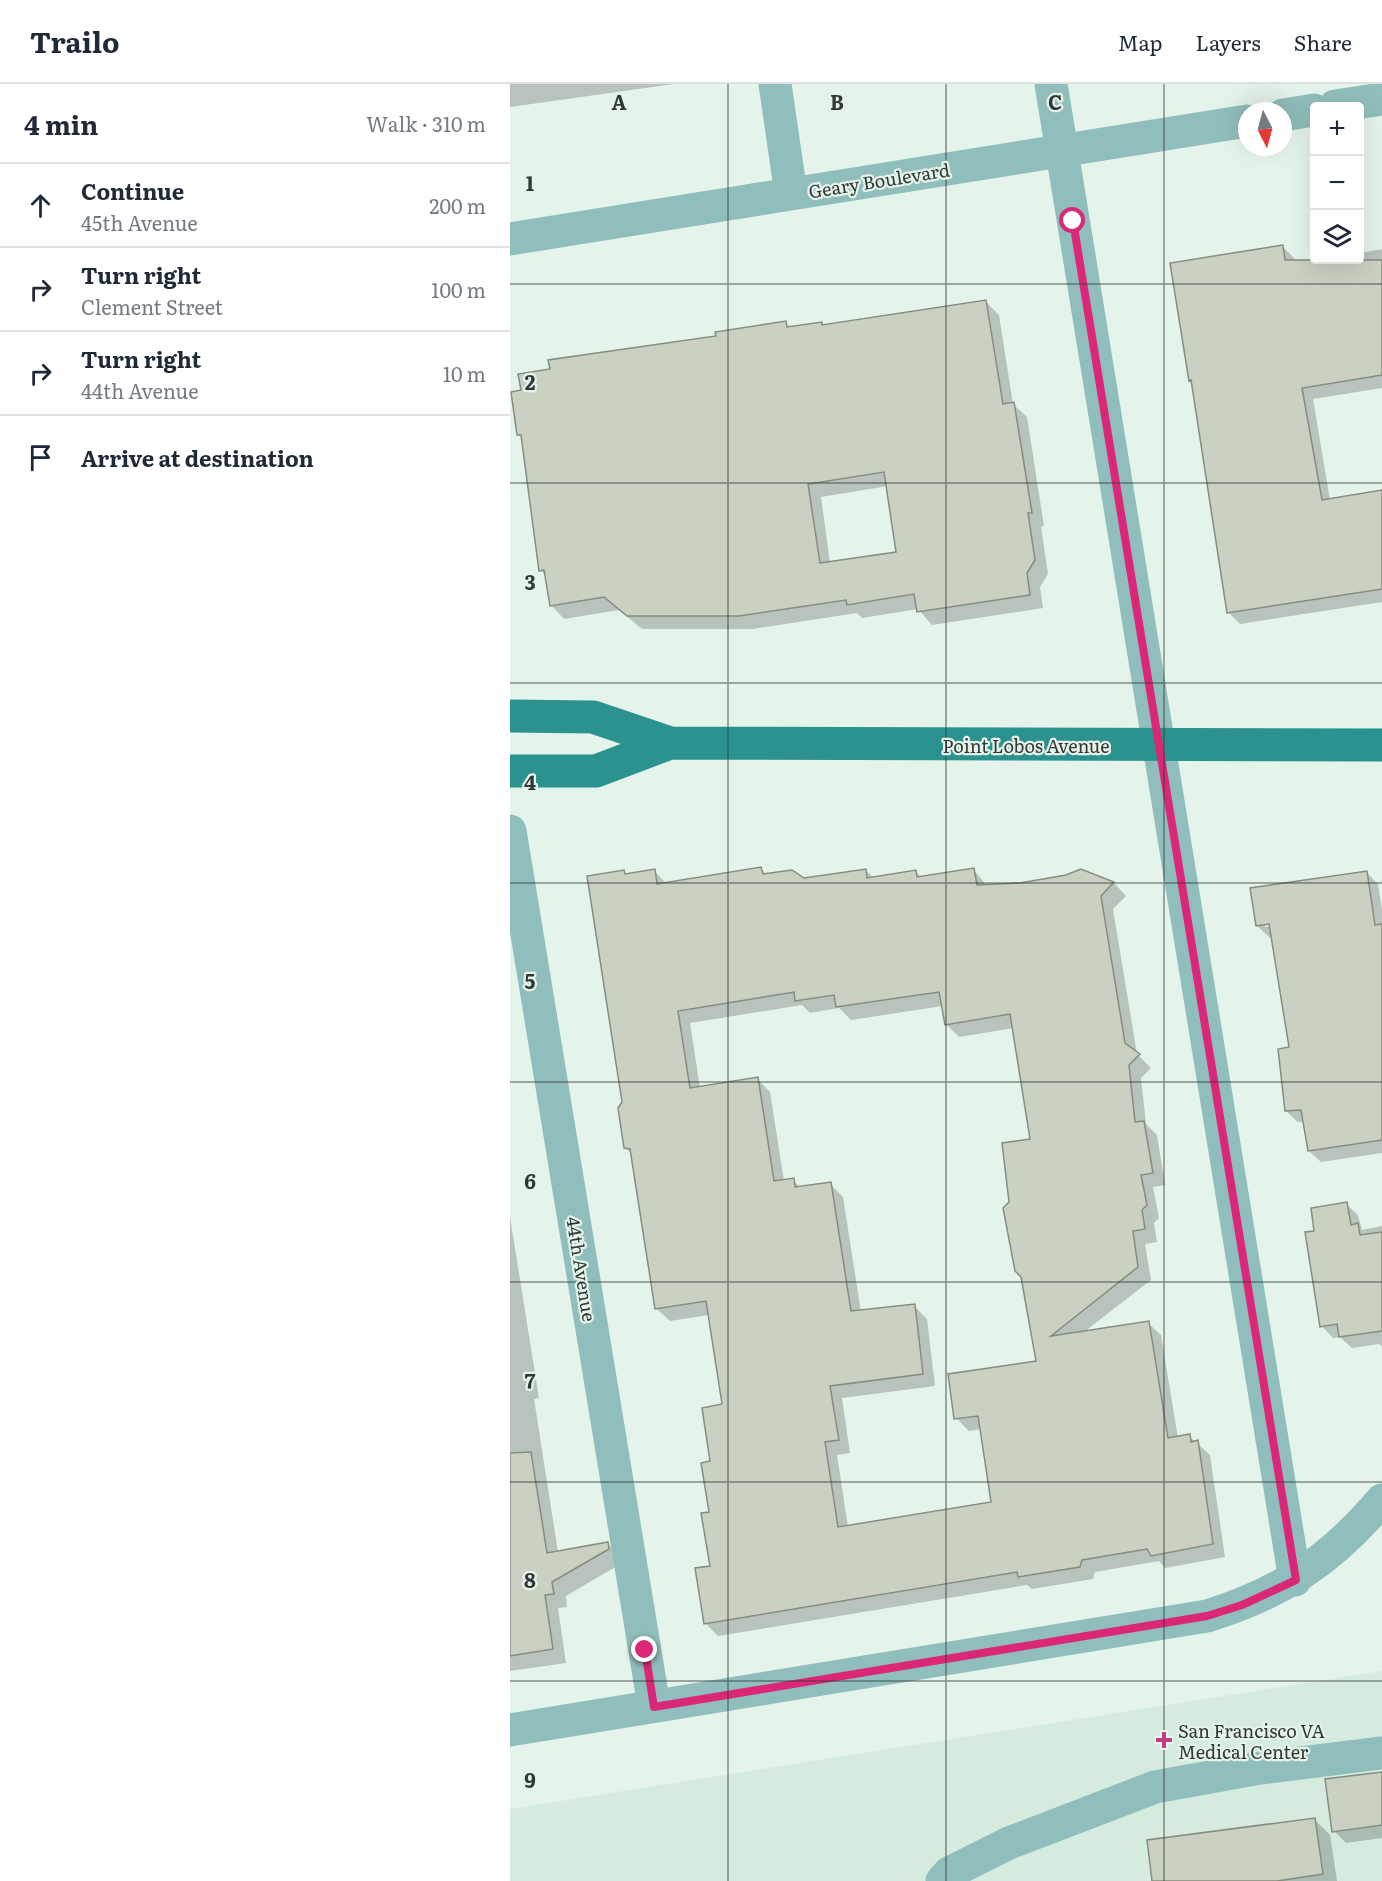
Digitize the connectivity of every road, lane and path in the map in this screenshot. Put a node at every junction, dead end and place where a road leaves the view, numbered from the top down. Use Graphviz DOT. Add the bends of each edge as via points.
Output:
graph roads {
  1 [pos="775,84"];
  2 [pos="1051,84"];
  3 [pos="1382,99"];
  4 [pos="1362,102"];
  5 [pos="1310,111"];
  6 [pos="1292,114"];
  7 [pos="1238,122"];
  8 [pos="1062,151"];
  9 [pos="791,194"];
  10 [pos="510,240"];
  11 [pos="510,716"];
  12 [pos="670,743"];
  13 [pos="1159,745"];
  14 [pos="1382,745"];
  15 [pos="510,771"];
  16 [pos="510,831"];
  17 [pos="1382,1500"];
  18 [pos="1296,1580"];
  19 [pos="654,1707"];
  20 [pos="510,1730"];
  21 [pos="1382,1753"];
  22 [pos="942,1881"];
  1 -- 9 [label="street"];
  2 -- 8 [label="street"];
  3 -- 4 [label="street"];
  5 -- 6 [label="street"];
  7 -- 8 [label="street, Geary Boulevard"];
  8 -- 9 [label="street, Geary Boulevard"];
  8 -- 13 [label="street"];
  9 -- 10 [label="street, Geary Boulevard"];
  11 -- 12 [label="main road, Point Lobos Avenue" via="593,717"];
  12 -- 13 [label="main road, Point Lobos Avenue"];
  12 -- 15 [label="main road, Point Lobos Avenue" via="596,771"];
  13 -- 14 [label="main road, Point Lobos Avenue"];
  13 -- 18 [label="street"];
  16 -- 19 [label="street, 44th Avenue"];
  17 -- 18 [label="street" via="1334,1549"];
  18 -- 19 [label="street" via="1207,1616"];
  19 -- 20 [label="street"];
  21 -- 22 [label="street" via="1260,1768 1155,1787 1009,1843 950,1873"];
}
